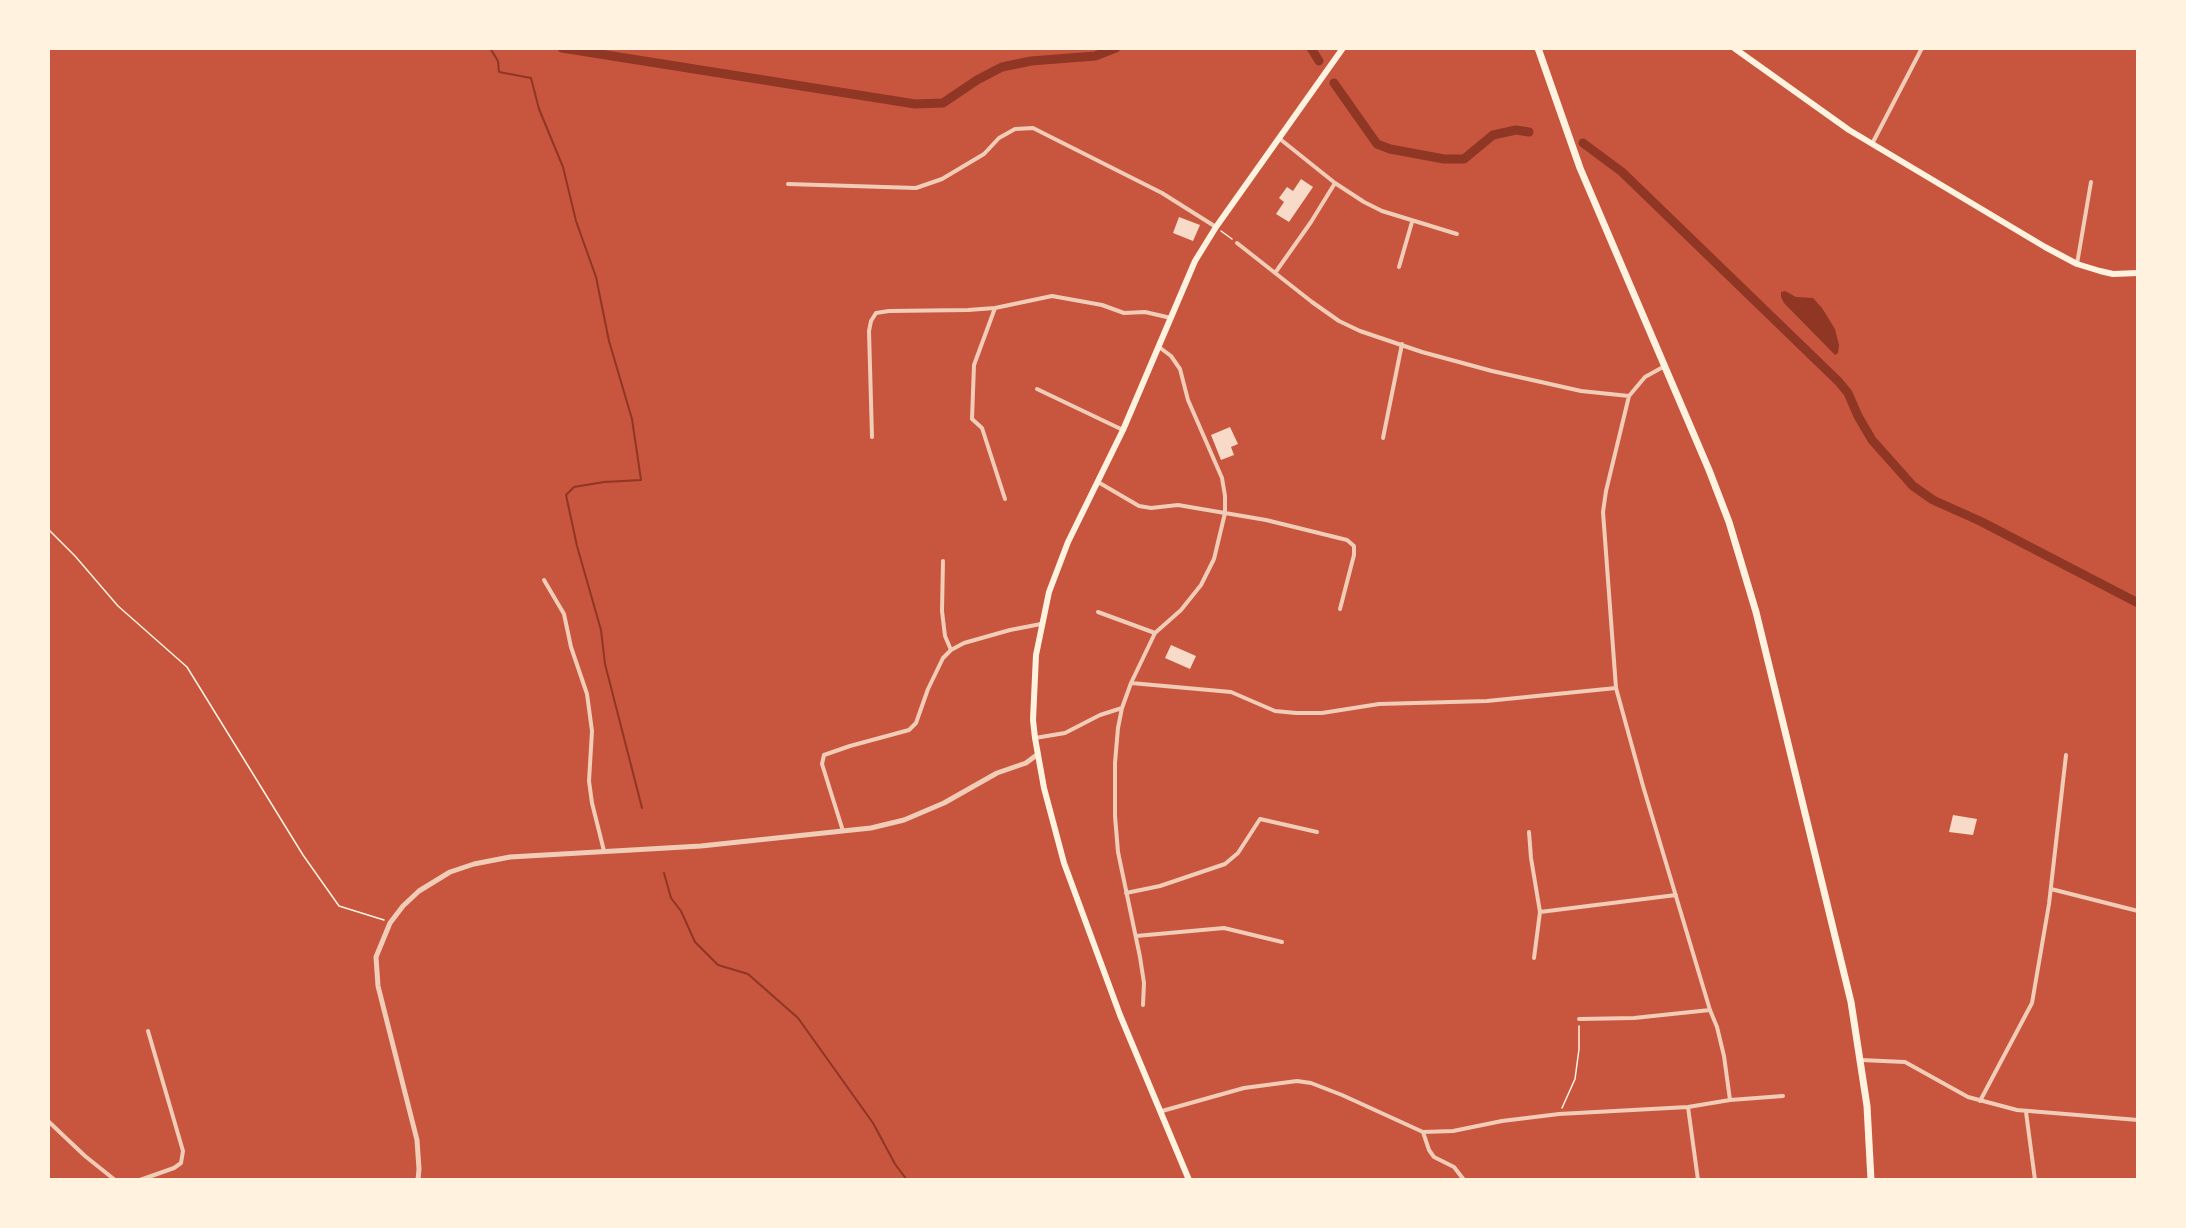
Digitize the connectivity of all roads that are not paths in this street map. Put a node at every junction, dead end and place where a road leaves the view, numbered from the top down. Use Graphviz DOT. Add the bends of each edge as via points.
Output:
graph roads {
  1 [pos="1343,48"];
  2 [pos="1538,48"];
  3 [pos="1734,48"];
  4 [pos="1922,48"];
  5 [pos="1280,139"];
  6 [pos="1872,144"];
  7 [pos="2091,182"];
  8 [pos="1335,183"];
  9 [pos="788,184"];
  10 [pos="1412,222"];
  11 [pos="1216,227"];
  12 [pos="1456,234"];
  13 [pos="1237,243"];
  14 [pos="2077,264"];
  15 [pos="1399,267"];
  16 [pos="1275,273"];
  17 [pos="2138,273"];
  18 [pos="995,308"];
  19 [pos="1171,318"];
  20 [pos="1402,344"];
  21 [pos="1159,347"];
  22 [pos="1663,367"];
  23 [pos="1038,389"];
  24 [pos="1629,396"];
  25 [pos="1123,430"];
  26 [pos="872,437"];
  27 [pos="1383,438"];
  28 [pos="1098,482"];
  29 [pos="1005,499"];
  30 [pos="1225,513"];
  31 [pos="943,561"];
  32 [pos="544,580"];
  33 [pos="1340,609"];
  34 [pos="1098,612"];
  35 [pos="1041,624"];
  36 [pos="1155,633"];
  37 [pos="951,650"];
  38 [pos="1131,683"];
  39 [pos="1616,688"];
  40 [pos="1122,708"];
  41 [pos="1035,738"];
  42 [pos="1038,754"];
  43 [pos="2066,755"];
  44 [pos="843,831"];
  45 [pos="1317,832"];
  46 [pos="1529,832"];
  47 [pos="603,851"];
  48 [pos="2051,889"];
  49 [pos="1126,893"];
  50 [pos="1676,895"];
  51 [pos="2138,910"];
  52 [pos="1540,912"];
  53 [pos="1136,936"];
  54 [pos="1282,942"];
  55 [pos="1534,958"];
  56 [pos="1143,1005"];
  57 [pos="1710,1010"];
  58 [pos="1579,1019"];
  59 [pos="148,1031"];
  60 [pos="1861,1060"];
  61 [pos="1784,1096"];
  62 [pos="1730,1100"];
  63 [pos="1980,1101"];
  64 [pos="1688,1107"];
  65 [pos="1162,1111"];
  66 [pos="2026,1112"];
  67 [pos="2138,1120"];
  68 [pos="48,1121"];
  69 [pos="1423,1132"];
  70 [pos="115,1180"];
  71 [pos="140,1180"];
  72 [pos="418,1180"];
  73 [pos="1189,1180"];
  74 [pos="1464,1180"];
  75 [pos="1698,1180"];
  76 [pos="1871,1180"];
  77 [pos="2035,1180"];
  1 -- 5 [label="main road"];
  2 -- 22 [label="highway" via="1580,168"];
  3 -- 6 [label="main road"];
  4 -- 6 [label="street"];
  5 -- 8 [label="street"];
  5 -- 11 [label="main road"];
  6 -- 14 [label="main road"];
  7 -- 14 [label="street"];
  8 -- 10 [label="street" via="1382,212"];
  8 -- 16 [label="street"];
  9 -- 11 [label="street" via="916,189 942,179 984,154 999,138 1015,129 1033,128 1161,193"];
  10 -- 12 [label="street"];
  10 -- 15 [label="street"];
  11 -- 19 [label="main road"];
  13 -- 16 [label="street"];
  14 -- 17 [label="main road" via="2113,274"];
  16 -- 20 [label="street" via="1339,321"];
  18 -- 19 [label="street" via="1052,296 1102,304 1124,313 1145,312"];
  18 -- 26 [label="street" via="876,313 869,331"];
  18 -- 29 [label="street" via="974,365 972,419 982,428"];
  19 -- 21 [label="main road"];
  20 -- 24 [label="street" via="1492,371 1581,391"];
  20 -- 27 [label="street"];
  21 -- 25 [label="main road"];
  21 -- 30 [label="street" via="1180,369 1188,400 1222,478"];
  22 -- 24 [label="street" via="1645,377"];
  22 -- 60 [label="highway" via="1729,522 1756,612 1837,942"];
  23 -- 25 [label="street"];
  24 -- 39 [label="street" via="1603,512"];
  25 -- 28 [label="main road"];
  28 -- 30 [label="street" via="1139,506 1178,506"];
  28 -- 35 [label="main road" via="1068,542"];
  30 -- 33 [label="street" via="1347,540 1354,546 1354,555"];
  30 -- 36 [label="street" via="1214,559 1201,585"];
  31 -- 37 [label="street" via="942,610"];
  32 -- 47 [label="street" via="564,614 587,694 592,731 589,781"];
  34 -- 36 [label="street"];
  35 -- 37 [label="street"];
  35 -- 41 [label="main road" via="1034,679"];
  36 -- 38 [label="street"];
  37 -- 44 [label="street" via="943,658 916,723 909,730 824,755 822,764"];
  38 -- 39 [label="street" via="1231,692 1275,711 1296,713"];
  38 -- 40 [label="street"];
  39 -- 50 [label="street"];
  40 -- 41 [label="street" via="1065,734"];
  40 -- 49 [label="street" via="1114,763 1115,816"];
  41 -- 42 [label="main road"];
  42 -- 44 [label="street" via="904,820"];
  42 -- 65 [label="main road" via="1065,862 1120,1015"];
  43 -- 48 [label="street"];
  44 -- 47 [label="street" via="701,846"];
  45 -- 49 [label="street" via="1260,819 1238,853 1225,864"];
  46 -- 52 [label="street"];
  47 -- 72 [label="street" via="510,857 466,866 419,891 390,923 376,957 378,986 417,1140"];
  48 -- 51 [label="street"];
  48 -- 63 [label="street" via="2032,1003"];
  49 -- 53 [label="street"];
  50 -- 52 [label="street"];
  50 -- 57 [label="street"];
  52 -- 55 [label="street"];
  53 -- 54 [label="street" via="1224,928"];
  53 -- 56 [label="street"];
  57 -- 58 [label="street"];
  57 -- 62 [label="street" via="1724,1056"];
  59 -- 71 [label="street" via="183,1151 181,1163 174,1168"];
  60 -- 63 [label="street" via="1905,1062"];
  60 -- 76 [label="highway"];
  61 -- 62 [label="street"];
  62 -- 64 [label="street"];
  63 -- 66 [label="street"];
  64 -- 69 [label="street" via="1558,1114"];
  64 -- 75 [label="street"];
  65 -- 69 [label="street" via="1244,1088 1298,1081 1342,1095"];
  65 -- 73 [label="main road"];
  66 -- 67 [label="street"];
  66 -- 77 [label="street"];
  68 -- 70 [label="street"];
  69 -- 74 [label="street" via="1434,1157 1454,1167"];
}
